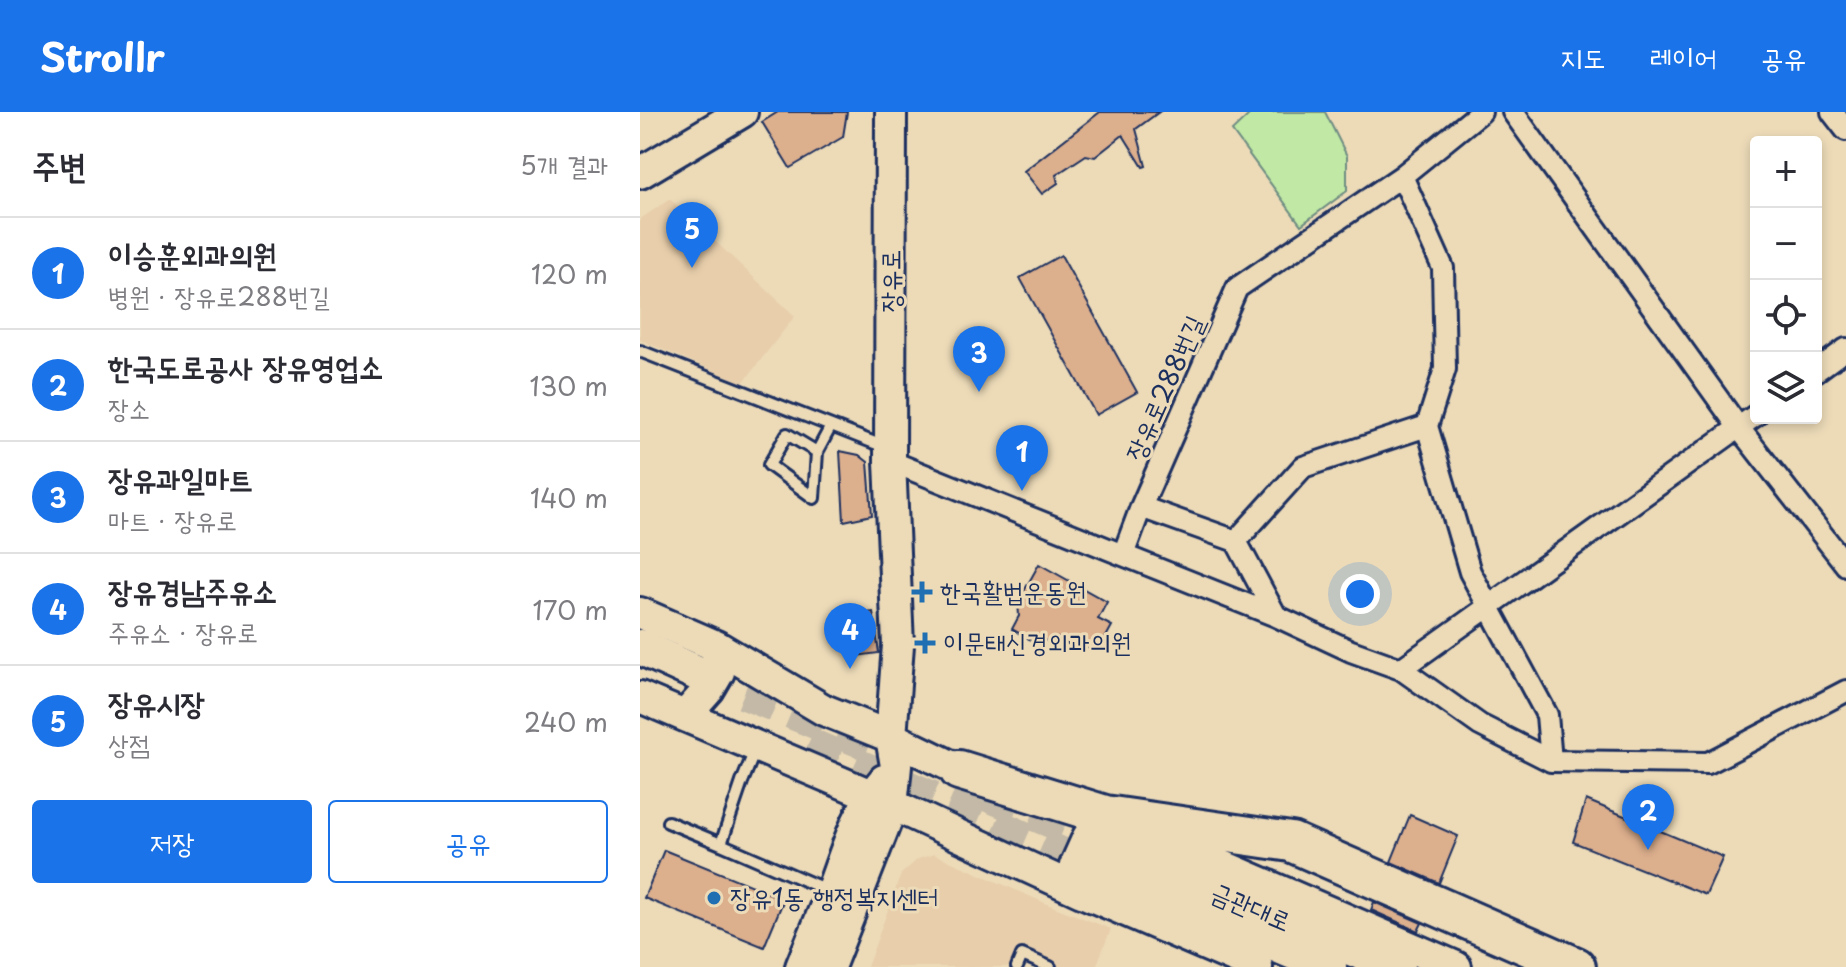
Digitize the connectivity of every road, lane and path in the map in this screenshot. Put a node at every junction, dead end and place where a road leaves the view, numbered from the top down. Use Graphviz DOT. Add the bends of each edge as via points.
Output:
graph roads {
  1 [pos="891,112"];
  2 [pos="1481,112"];
  3 [pos="1513,112"];
  4 [pos="1832,112"];
  5 [pos="731,115"];
  6 [pos="1846,130"];
  7 [pos="640,173"];
  8 [pos="1402,176"];
  9 [pos="1846,349"];
  10 [pos="640,351"];
  11 [pos="1822,367"];
  12 [pos="1750,420"];
  13 [pos="831,426"];
  14 [pos="1427,426"];
  15 [pos="1739,428"];
  16 [pos="817,452"];
  17 [pos="890,455"];
  18 [pos="1141,507"];
  19 [pos="1236,541"];
  20 [pos="1123,555"];
  21 [pos="1846,565"];
  22 [pos="1488,607"];
  23 [pos="640,613"];
  24 [pos="1276,616"];
  25 [pos="640,647"];
  26 [pos="1401,669"];
  27 [pos="640,670"];
  28 [pos="697,682"];
  29 [pos="1846,691"];
  30 [pos="640,697"];
  31 [pos="757,747"];
  32 [pos="893,752"];
  33 [pos="1551,761"];
  34 [pos="959,770"];
  35 [pos="882,800"];
  36 [pos="668,822"];
  37 [pos="721,844"];
  38 [pos="1098,855"];
  39 [pos="831,892"];
  40 [pos="801,967"];
  41 [pos="829,967"];
  42 [pos="1017,967"];
  43 [pos="1050,967"];
  44 [pos="1257,967"];
  45 [pos="1329,967"];
  46 [pos="1397,967"];
  47 [pos="1456,967"];
  48 [pos="1576,967"];
  1 -- 17 [label="main road, 장유로"];
  2 -- 8 [label="street, 장유로288번길"];
  3 -- 15 [label="street"];
  4 -- 6 [label="street"];
  5 -- 7 [label="main road"];
  8 -- 14 [label="street" via="1443,268 1445,369"];
  8 -- 18 [label="street, 장유로288번길" via="1237,288"];
  9 -- 11 [label="street"];
  10 -- 13 [label="lane"];
  12 -- 15 [label="street"];
  13 -- 16 [label="lane"];
  13 -- 17 [label="lane"];
  14 -- 19 [label="street" via="1303,467"];
  14 -- 22 [label="street" via="1470,572"];
  15 -- 21 [label="street"];
  15 -- 22 [label="street"];
  16 -- 16 [label="lane" via="814,498 769,465 787,434"];
  17 -- 20 [label="street"];
  17 -- 32 [label="main road, 장유로" via="898,645"];
  18 -- 19 [label="street"];
  18 -- 20 [label="street, 장유로288번길"];
  19 -- 24 [label="street"];
  20 -- 24 [label="street"];
  22 -- 26 [label="street"];
  22 -- 33 [label="street" via="1547,715"];
  23 -- 28 [label="main road"];
  24 -- 26 [label="street"];
  25 -- 28 [label="main road"];
  26 -- 33 [label="street" via="1480,725"];
  27 -- 28 [label="main road"];
  28 -- 30 [label="main road"];
  28 -- 31 [label="main road"];
  28 -- 32 [label="main road" via="824,710"];
  29 -- 33 [label="street" via="1708,763"];
  31 -- 35 [label="main road"];
  31 -- 37 [label="lane"];
  32 -- 34 [label="main road"];
  32 -- 35 [label="main road, 장유로"];
  34 -- 38 [label="highway"];
  35 -- 38 [label="main road"];
  35 -- 39 [label="main road" via="853,832"];
  35 -- 41 [label="main road"];
  36 -- 37 [label="lane"];
  37 -- 39 [label="lane"];
  38 -- 44 [label="main road"];
  38 -- 45 [label="main road, 금관대로"];
  38 -- 46 [label="main road, 금관대로" via="1222,895"];
  38 -- 47 [label="main road"];
  38 -- 48 [label="highway" via="1291,842"];
  39 -- 40 [label="main road"];
  42 -- 43 [label="lane" via="1022,955"];
}
